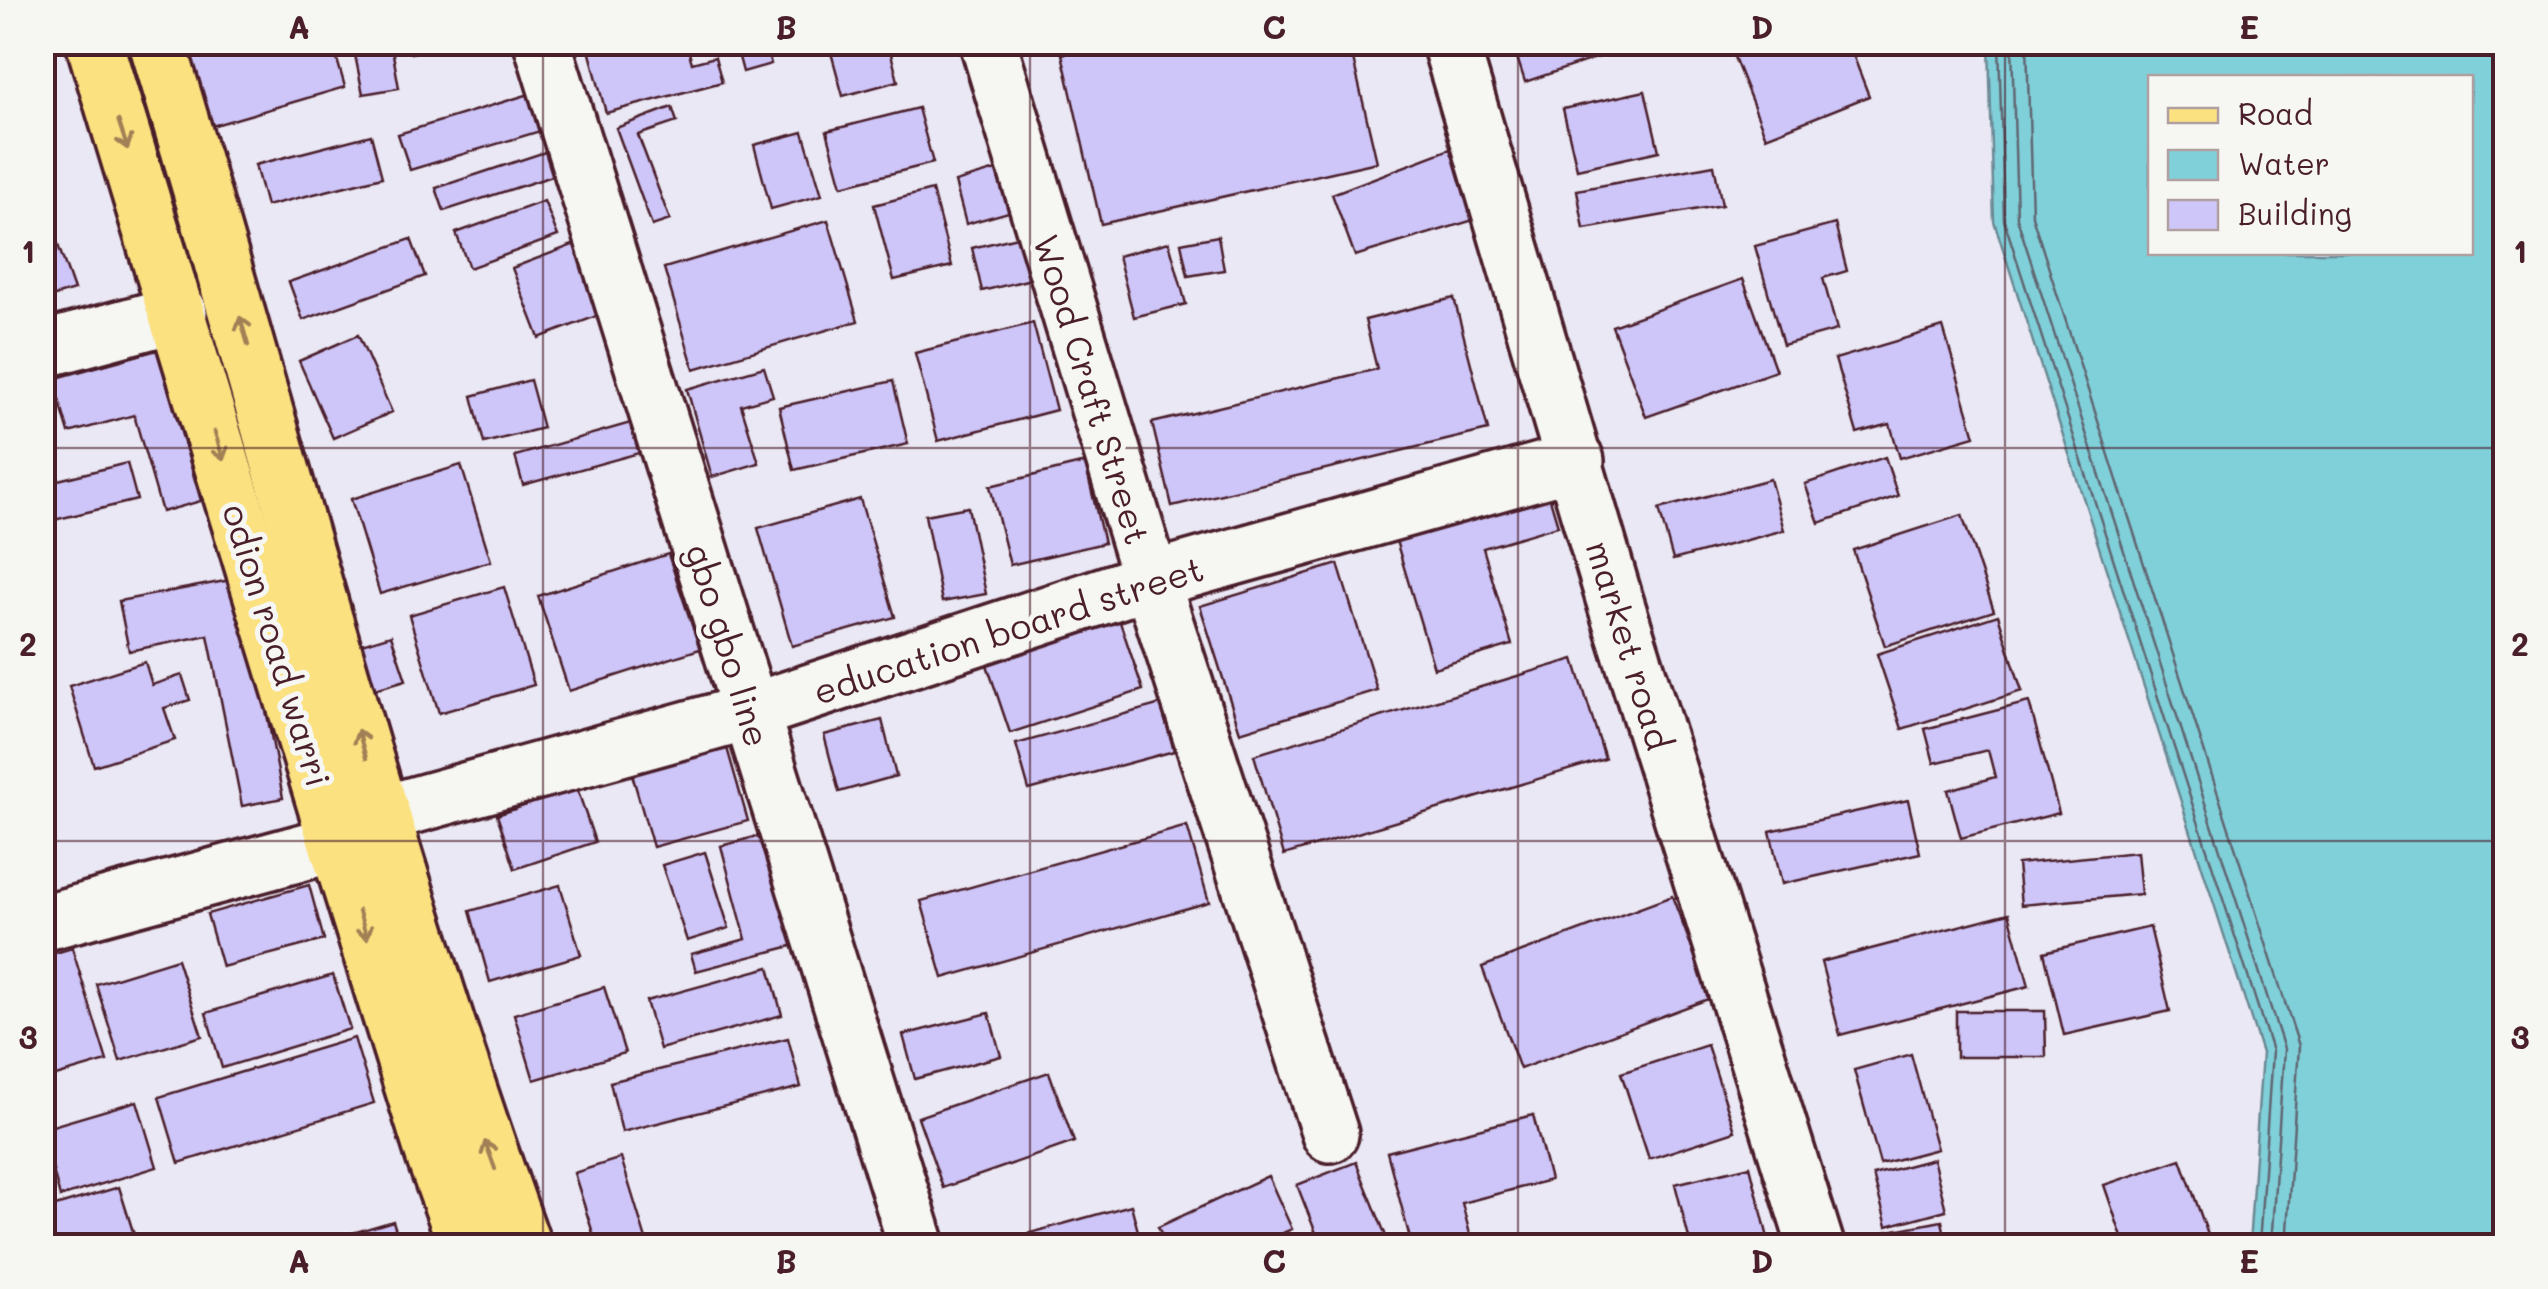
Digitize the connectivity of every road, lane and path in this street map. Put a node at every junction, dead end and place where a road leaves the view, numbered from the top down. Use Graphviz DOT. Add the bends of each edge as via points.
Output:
graph roads {
  1 [pos="94,42"];
  2 [pos="157,42"];
  3 [pos="542,42"];
  4 [pos="988,42"];
  5 [pos="1450,42"];
  6 [pos="179,313"];
  7 [pos="42,350"];
  8 [pos="1576,462"];
  9 [pos="1151,580"];
  10 [pos="750,712"];
  11 [pos="382,814"];
  12 [pos="337,843"];
  13 [pos="42,923"];
  14 [pos="1330,1134"];
  15 [pos="468,1246"];
  16 [pos="523,1246"];
  17 [pos="918,1246"];
  18 [pos="1816,1246"];
  1 -- 6 [label="main road, odion road warri, one-way"];
  11 -- 2 [label="main road, odion road warri, one-way"];
  3 -- 10 [label="street, gbo gbo line"];
  4 -- 9 [label="street, Wood Craft Street"];
  5 -- 8 [label="street, market road"];
  6 -- 7 [label="street"];
  6 -- 12 [label="main road, odion road warri, one-way"];
  8 -- 9 [label="street, education board street"];
  8 -- 18 [label="street, market road"];
  9 -- 10 [label="street, education board street"];
  9 -- 14 [label="street, Wood Craft Street"];
  10 -- 11 [label="street, education board street"];
  10 -- 17 [label="street, gbo gbo line"];
  16 -- 11 [label="main road, odion road warri, one-way" via="473,1110"];
  12 -- 13 [label="street"];
  12 -- 15 [label="main road, odion road warri, one-way"];
}
